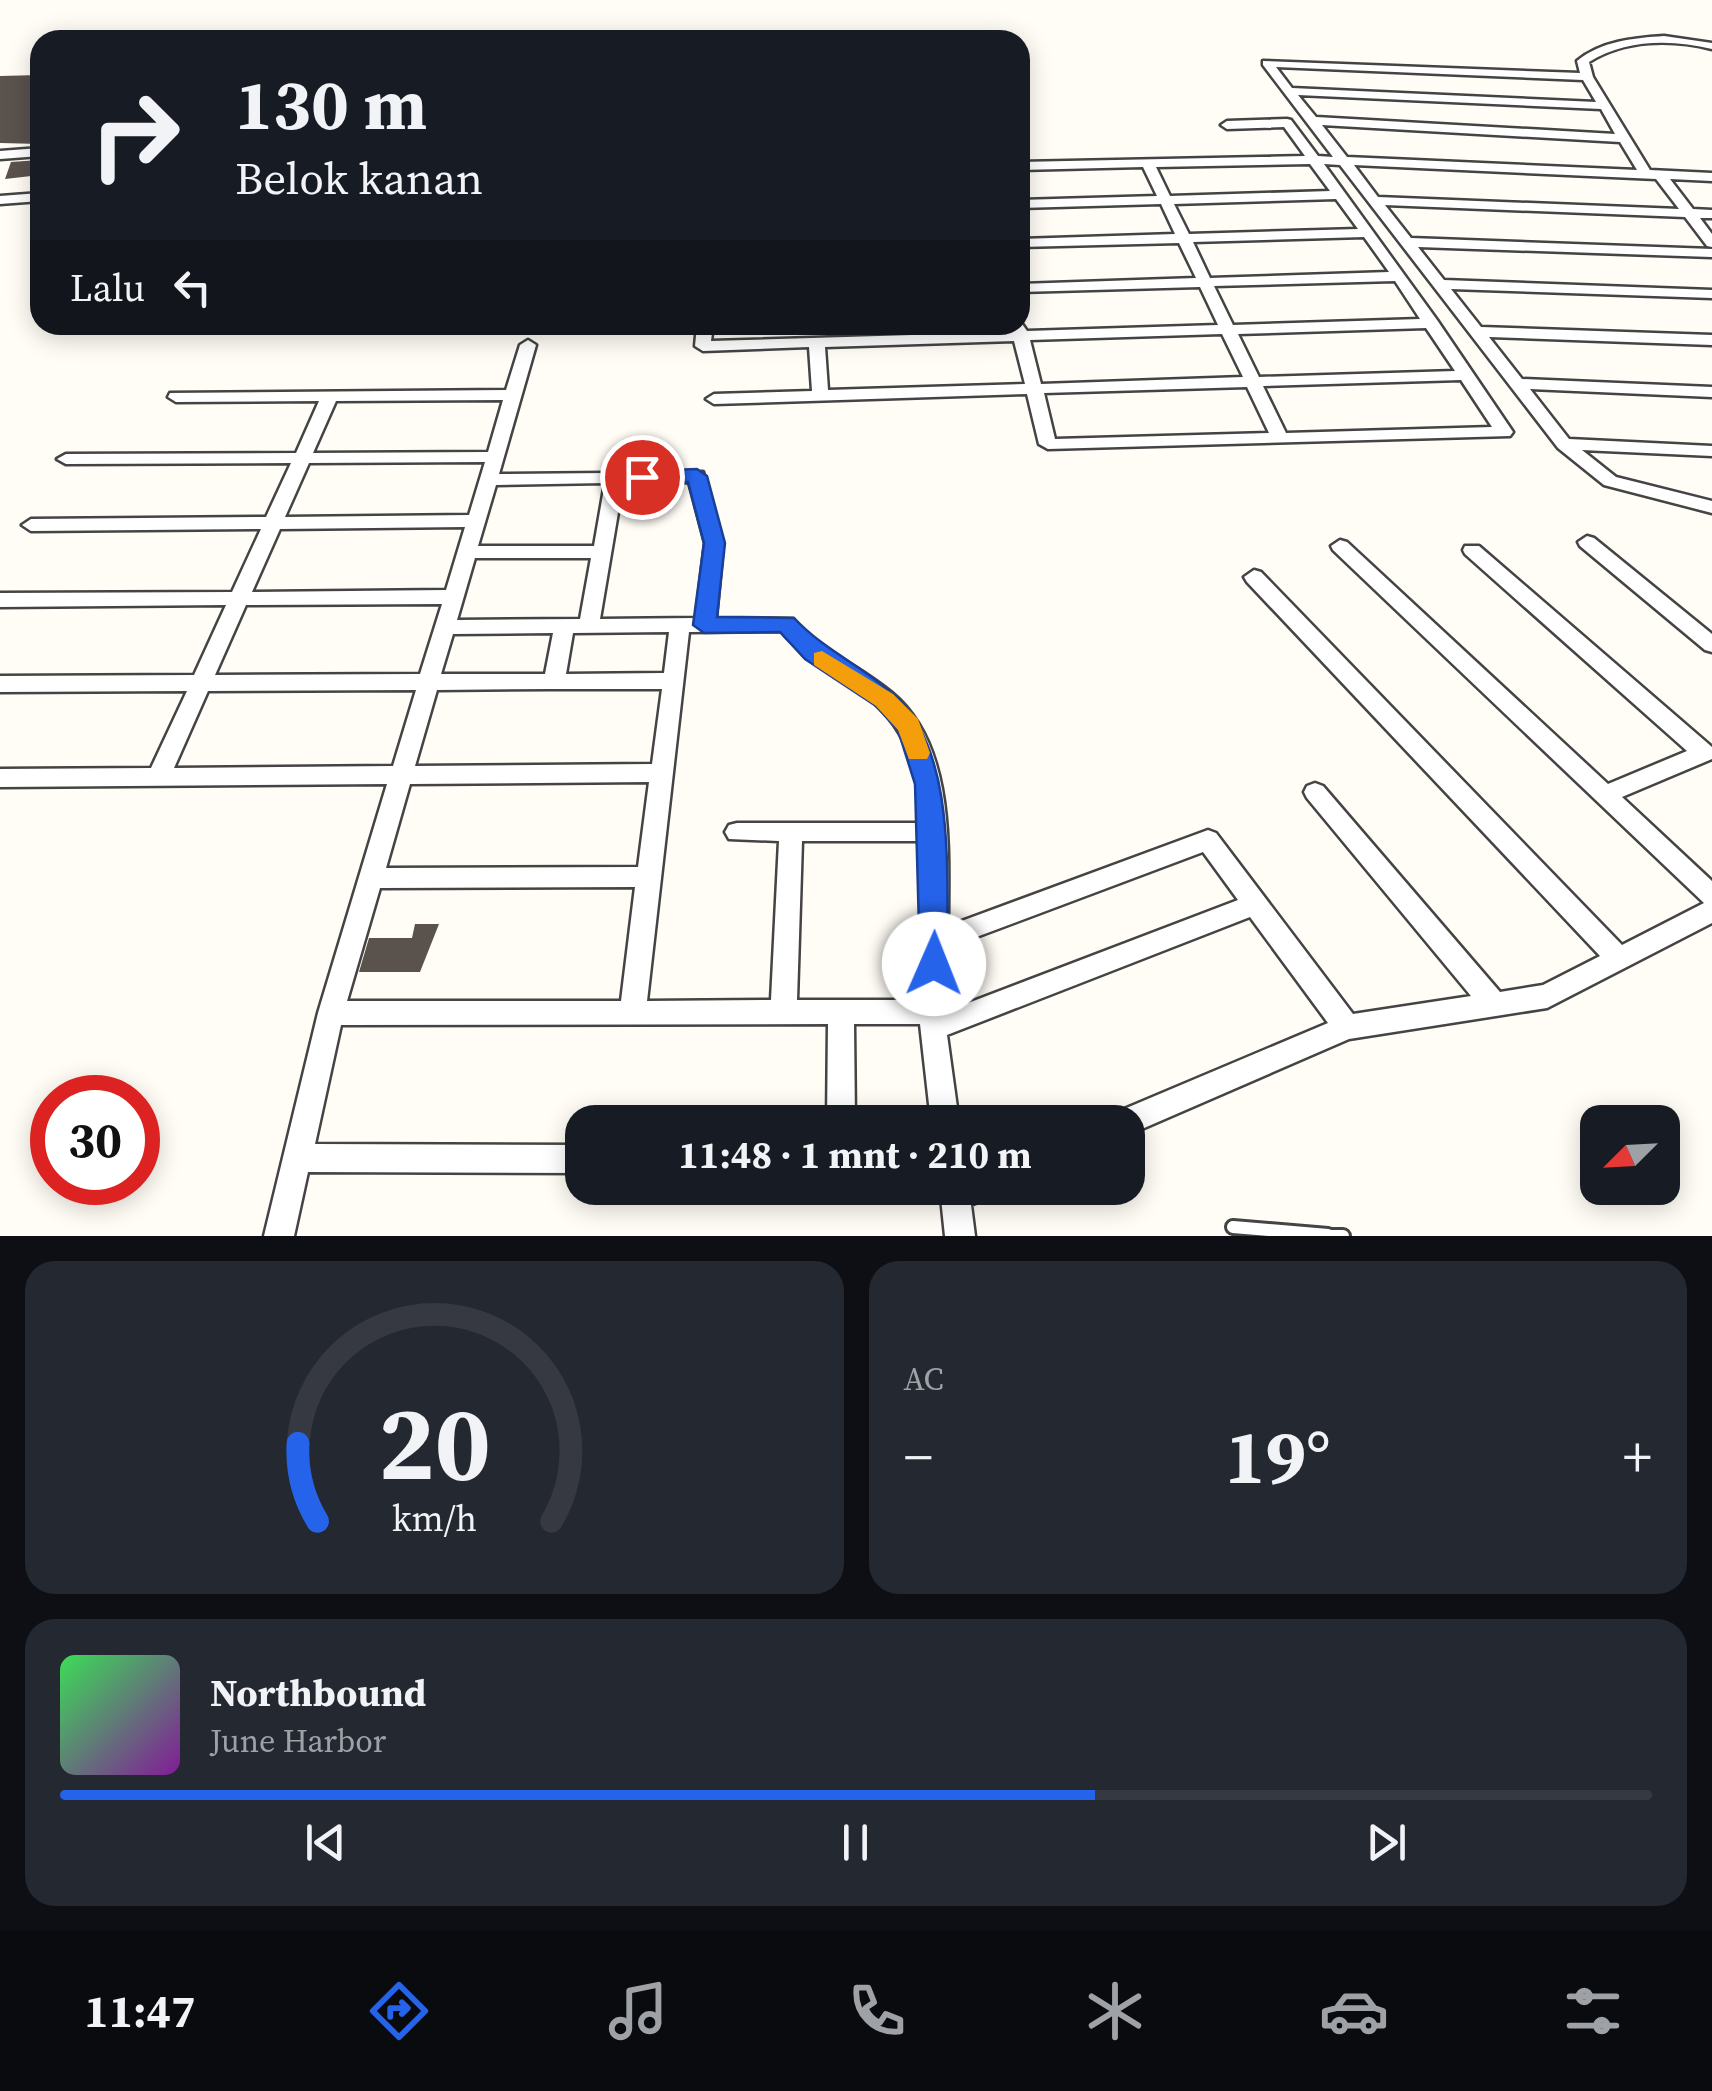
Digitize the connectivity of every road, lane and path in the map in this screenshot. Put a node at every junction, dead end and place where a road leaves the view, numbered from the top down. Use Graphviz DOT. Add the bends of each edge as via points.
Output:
graph roads {
  1 [pos="1712,34"];
  2 [pos="1694,40"];
  3 [pos="1712,46"];
  4 [pos="1588,57"];
  5 [pos="1712,66"];
  6 [pos="1500,74"];
  7 [pos="1588,78"];
  8 [pos="1290,90"];
  9 [pos="1604,106"];
  10 [pos="1314,122"];
  11 [pos="1228,126"];
  12 [pos="1624,138"];
  13 [pos="30,153"];
  14 [pos="0,155"];
  15 [pos="1318,160"];
  16 [pos="1347,162"];
  17 [pos="1148,164"];
  18 [pos="1030,166"];
  19 [pos="1653,175"];
  20 [pos="1712,176"];
  21 [pos="1342,195"];
  22 [pos="30,198"];
  23 [pos="0,200"];
  24 [pos="1165,200"];
  25 [pos="1378,202"];
  26 [pos="1030,204"];
  27 [pos="1689,213"];
  28 [pos="1712,214"];
  29 [pos="1369,233"];
  30 [pos="1182,238"];
  31 [pos="1409,242"];
  32 [pos="1030,243"];
  33 [pos="1712,243"];
  34 [pos="1712,253"];
  35 [pos="1399,276"];
  36 [pos="1204,282"];
  37 [pos="1441,284"];
  38 [pos="1030,288"];
  39 [pos="1712,294"];
  40 [pos="1432,323"];
  41 [pos="1228,329"];
  42 [pos="1030,330"];
  43 [pos="1478,332"];
  44 [pos="704,335"];
  45 [pos="935,335"];
  46 [pos="1021,335"];
  47 [pos="1712,340"];
  48 [pos="817,342"];
  49 [pos="528,345"];
  50 [pos="1467,375"];
  51 [pos="1252,381"];
  52 [pos="1517,384"];
  53 [pos="1034,387"];
  54 [pos="1712,392"];
  55 [pos="513,395"];
  56 [pos="820,395"];
  57 [pos="330,396"];
  58 [pos="176,397"];
  59 [pos="714,398"];
  60 [pos="1280,438"];
  61 [pos="1564,444"];
  62 [pos="1712,451"];
  63 [pos="301,458"];
  64 [pos="66,459"];
  65 [pos="491,468"];
  66 [pos="615,478"];
  67 [pos="1712,507"];
  68 [pos="476,521"];
  69 [pos="272,523"];
  70 [pos="30,525"];
  71 [pos="1587,542"];
  72 [pos="1340,546"];
  73 [pos="1472,550"];
  74 [pos="466,552"];
  75 [pos="602,552"];
  76 [pos="1254,577"];
  77 [pos="454,596"];
  78 [pos="239,598"];
  79 [pos="0,600"];
  80 [pos="692,625"];
  81 [pos="564,626"];
  82 [pos="589,626"];
  83 [pos="445,627"];
  84 [pos="1712,645"];
  85 [pos="673,681"];
  86 [pos="554,683"];
  87 [pos="0,684"];
  88 [pos="200,684"];
  89 [pos="430,684"];
  90 [pos="1708,751"];
  91 [pos="401,774"];
  92 [pos="662,774"];
  93 [pos="159,776"];
  94 [pos="0,778"];
  95 [pos="1315,792"];
  96 [pos="1604,794"];
  97 [pos="738,832"];
  98 [pos="932,832"];
  99 [pos="791,833"];
  100 [pos="370,878"];
  101 [pos="649,878"];
  102 [pos="1712,896"];
  103 [pos="1254,904"];
  104 [pos="1712,911"];
  105 [pos="935,942"];
  106 [pos="1619,959"];
  107 [pos="1494,1004"];
  108 [pos="632,1012"];
  109 [pos="784,1012"];
  110 [pos="841,1012"];
  111 [pos="331,1013"];
  112 [pos="934,1020"];
  113 [pos="1346,1027"];
  114 [pos="841,1105"];
  115 [pos="943,1105"];
  116 [pos="1145,1114"];
  117 [pos="298,1158"];
  118 [pos="565,1158"];
  119 [pos="961,1205"];
  120 [pos="1233,1227"];
  121 [pos="279,1236"];
  122 [pos="960,1236"];
  123 [pos="1333,1236"];
  1 -- 2 [label="street"];
  2 -- 3 [label="street"];
  2 -- 4 [label="street" via="1656,39"];
  2 -- 5 [label="street"];
  4 -- 6 [label="street"];
  4 -- 7 [label="street"];
  6 -- 7 [label="street"];
  6 -- 8 [label="street" via="1267,63"];
  7 -- 9 [label="street"];
  8 -- 9 [label="street"];
  8 -- 10 [label="street"];
  9 -- 12 [label="street"];
  10 -- 12 [label="street"];
  10 -- 16 [label="street"];
  11 -- 15 [label="street" via="1287,123"];
  12 -- 19 [label="street"];
  13 -- 14 [label="street"];
  15 -- 16 [label="street"];
  15 -- 17 [label="street"];
  15 -- 21 [label="street"];
  16 -- 19 [label="street"];
  16 -- 25 [label="street"];
  17 -- 18 [label="street"];
  17 -- 24 [label="street"];
  19 -- 20 [label="street"];
  19 -- 27 [label="street"];
  21 -- 24 [label="street"];
  21 -- 29 [label="street"];
  22 -- 23 [label="street"];
  24 -- 26 [label="street"];
  24 -- 30 [label="street"];
  25 -- 27 [label="street"];
  25 -- 31 [label="street"];
  27 -- 28 [label="street"];
  27 -- 33 [label="street"];
  29 -- 30 [label="street"];
  29 -- 35 [label="street"];
  30 -- 32 [label="street"];
  30 -- 36 [label="street"];
  31 -- 34 [label="street"];
  31 -- 37 [label="street"];
  35 -- 36 [label="street"];
  35 -- 40 [label="street"];
  36 -- 38 [label="street"];
  36 -- 41 [label="street"];
  37 -- 39 [label="street"];
  37 -- 43 [label="street"];
  40 -- 41 [label="street"];
  40 -- 50 [label="street"];
  41 -- 42 [label="street"];
  41 -- 51 [label="street"];
  43 -- 47 [label="street"];
  43 -- 52 [label="street"];
  44 -- 48 [label="street" via="703,346"];
  45 -- 48 [label="street"];
  46 -- 53 [label="street"];
  48 -- 56 [label="street"];
  49 -- 55 [label="street"];
  50 -- 51 [label="street"];
  50 -- 60 [label="street" via="1504,432"];
  51 -- 53 [label="street"];
  51 -- 60 [label="street"];
  52 -- 54 [label="street"];
  52 -- 61 [label="street"];
  53 -- 56 [label="street"];
  53 -- 60 [label="street" via="1048,444"];
  55 -- 57 [label="street"];
  55 -- 65 [label="street"];
  56 -- 59 [label="street"];
  57 -- 58 [label="street"];
  57 -- 63 [label="street"];
  61 -- 62 [label="street"];
  61 -- 67 [label="street" via="1610,482"];
  63 -- 64 [label="street"];
  63 -- 65 [label="street"];
  63 -- 69 [label="street"];
  65 -- 66 [label="street"];
  65 -- 68 [label="street"];
  66 -- 75 [label="street"];
  66 -- 80 [label="street" via="697,476 714,543"];
  68 -- 69 [label="street"];
  68 -- 74 [label="street"];
  69 -- 70 [label="street"];
  69 -- 78 [label="street"];
  71 -- 84 [label="street"];
  72 -- 96 [label="street"];
  73 -- 90 [label="street"];
  74 -- 75 [label="street"];
  74 -- 77 [label="street"];
  75 -- 82 [label="street"];
  76 -- 106 [label="street"];
  77 -- 78 [label="street"];
  77 -- 83 [label="street"];
  78 -- 79 [label="street"];
  78 -- 88 [label="street"];
  80 -- 82 [label="street"];
  80 -- 85 [label="street"];
  80 -- 98 [label="street" via="786,624 813,653 884,700 909,726 928,784"];
  81 -- 82 [label="street"];
  81 -- 83 [label="street"];
  81 -- 86 [label="street"];
  83 -- 89 [label="street"];
  85 -- 86 [label="street"];
  85 -- 92 [label="street"];
  86 -- 89 [label="street"];
  87 -- 88 [label="street"];
  88 -- 89 [label="street"];
  88 -- 93 [label="street"];
  89 -- 91 [label="street"];
  90 -- 96 [label="street"];
  91 -- 92 [label="street"];
  91 -- 93 [label="street"];
  91 -- 100 [label="street"];
  92 -- 101 [label="street"];
  93 -- 94 [label="street"];
  95 -- 107 [label="street"];
  96 -- 102 [label="street"];
  97 -- 99 [label="street"];
  98 -- 99 [label="street"];
  98 -- 105 [label="street"];
  99 -- 109 [label="street"];
  100 -- 101 [label="street"];
  100 -- 111 [label="street"];
  101 -- 108 [label="street"];
  103 -- 105 [label="street" via="1208,840"];
  103 -- 112 [label="street"];
  103 -- 113 [label="street"];
  104 -- 106 [label="street"];
  105 -- 112 [label="street"];
  106 -- 107 [label="street" via="1547,996"];
  107 -- 113 [label="street"];
  108 -- 109 [label="street"];
  108 -- 111 [label="street"];
  109 -- 110 [label="street"];
  110 -- 112 [label="street"];
  110 -- 114 [label="street"];
  111 -- 117 [label="street"];
  112 -- 115 [label="street"];
  113 -- 116 [label="street"];
  117 -- 118 [label="street"];
  117 -- 121 [label="street"];
  119 -- 122 [label="street"];
  120 -- 123 [label="lane"];
}
